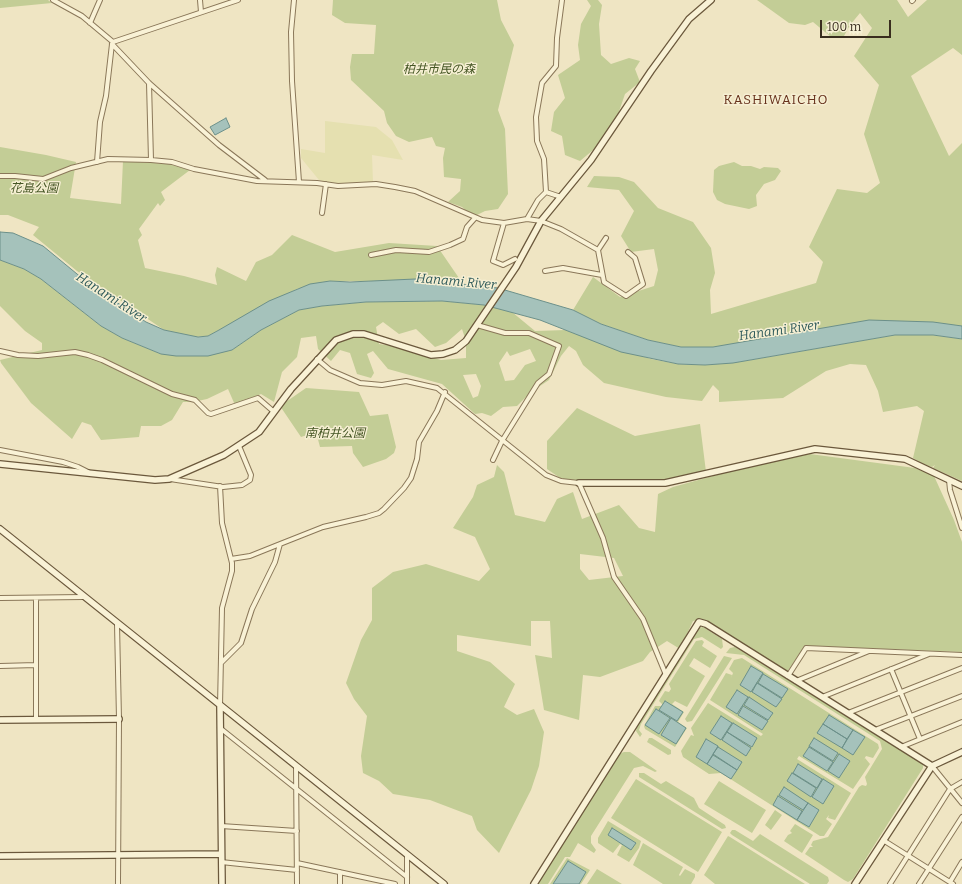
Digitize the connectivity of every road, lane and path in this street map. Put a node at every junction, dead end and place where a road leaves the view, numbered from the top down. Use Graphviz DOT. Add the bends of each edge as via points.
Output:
graph roads {
  1 [pos="53,0"];
  2 [pos="100,0"];
  3 [pos="200,0"];
  4 [pos="238,0"];
  5 [pos="294,0"];
  6 [pos="562,0"];
  7 [pos="711,0"];
  8 [pos="201,12"];
  9 [pos="90,23"];
  10 [pos="111,43"];
  11 [pos="149,83"];
  12 [pos="152,160"];
  13 [pos="97,162"];
  14 [pos="0,176"];
  15 [pos="265,180"];
  16 [pos="299,182"];
  17 [pos="326,184"];
  18 [pos="546,192"];
  19 [pos="561,197"];
  20 [pos="322,213"];
  21 [pos="476,218"];
  22 [pos="527,219"];
  23 [pos="541,221"];
  24 [pos="504,223"];
  25 [pos="606,238"];
  26 [pos="598,250"];
  27 [pos="628,252"];
  28 [pos="371,255"];
  29 [pos="515,259"];
  30 [pos="545,271"];
  31 [pos="602,275"];
  32 [pos="478,322"];
  33 [pos="0,351"];
  34 [pos="317,359"];
  35 [pos="445,392"];
  36 [pos="274,411"];
  37 [pos="502,441"];
  38 [pos="239,446"];
  39 [pos="0,450"];
  40 [pos="493,460"];
  41 [pos="0,464"];
  42 [pos="88,472"];
  43 [pos="169,479"];
  44 [pos="949,480"];
  45 [pos="579,483"];
  46 [pos="220,486"];
  47 [pos="962,486"];
  48 [pos="962,528"];
  49 [pos="0,529"];
  50 [pos="280,544"];
  51 [pos="231,559"];
  52 [pos="83,597"];
  53 [pos="0,598"];
  54 [pos="36,598"];
  55 [pos="117,624"];
  56 [pos="870,651"];
  57 [pos="931,654"];
  58 [pos="962,655"];
  59 [pos="221,663"];
  60 [pos="36,665"];
  61 [pos="0,666"];
  62 [pos="962,668"];
  63 [pos="891,669"];
  64 [pos="666,675"];
  65 [pos="788,676"];
  66 [pos="795,681"];
  67 [pos="901,692"];
  68 [pos="962,696"];
  69 [pos="822,697"];
  70 [pos="220,706"];
  71 [pos="848,713"];
  72 [pos="910,716"];
  73 [pos="119,719"];
  74 [pos="0,720"];
  75 [pos="36,720"];
  76 [pos="962,722"];
  77 [pos="220,728"];
  78 [pos="875,730"];
  79 [pos="920,739"];
  80 [pos="901,746"];
  81 [pos="962,752"];
  82 [pos="296,766"];
  83 [pos="932,766"];
  84 [pos="962,782"];
  85 [pos="296,788"];
  86 [pos="950,789"];
  87 [pos="962,803"];
  88 [pos="962,817"];
  89 [pos="221,826"];
  90 [pos="296,831"];
  91 [pos="883,840"];
  92 [pos="221,854"];
  93 [pos="118,855"];
  94 [pos="407,855"];
  95 [pos="0,856"];
  96 [pos="908,856"];
  97 [pos="221,862"];
  98 [pos="962,862"];
  99 [pos="297,864"];
  100 [pos="929,869"];
  101 [pos="297,870"];
  102 [pos="340,872"];
  103 [pos="407,877"];
  104 [pos="951,883"];
  105 [pos="118,884"];
  106 [pos="222,884"];
  107 [pos="297,884"];
  108 [pos="340,884"];
  109 [pos="395,884"];
  110 [pos="407,884"];
  111 [pos="444,884"];
  112 [pos="534,884"];
  113 [pos="855,884"];
  114 [pos="890,884"];
  115 [pos="920,884"];
  1 -- 9 [label="street" via="70,8"];
  2 -- 9 [label="street"];
  3 -- 8 [label="street"];
  4 -- 8 [label="street"];
  5 -- 16 [label="street" via="291,32 292,81"];
  6 -- 18 [label="street" via="556,66 542,83 536,117 537,141 544,159"];
  7 -- 19 [label="street" via="689,19 591,160"];
  8 -- 10 [label="street"];
  9 -- 10 [label="street"];
  10 -- 11 [label="street"];
  10 -- 13 [label="street"];
  11 -- 12 [label="street"];
  11 -- 15 [label="street" via="219,145"];
  12 -- 13 [label="street" via="108,159"];
  12 -- 15 [label="street" via="257,181"];
  13 -- 14 [label="street" via="71,168 43,179"];
  15 -- 16 [label="street"];
  16 -- 17 [label="street"];
  17 -- 20 [label="street"];
  17 -- 21 [label="street" via="376,184 415,191"];
  18 -- 19 [label="street"];
  18 -- 22 [label="street"];
  19 -- 23 [label="street"];
  21 -- 24 [label="street"];
  21 -- 28 [label="street" via="467,227 463,238 450,245 429,252 396,250"];
  22 -- 23 [label="street"];
  22 -- 24 [label="street"];
  23 -- 26 [label="street"];
  23 -- 32 [label="street" via="516,267"];
  24 -- 29 [label="street" via="493,261 503,264"];
  25 -- 26 [label="street"];
  26 -- 31 [label="street"];
  27 -- 31 [label="street" via="635,258 643,284 626,296 604,282"];
  30 -- 31 [label="street" via="563,268"];
  32 -- 34 [label="street" via="466,341 455,350 443,354 431,355 370,335 352,334 336,340"];
  32 -- 37 [label="street" via="505,333 529,333 559,346 549,374 538,382"];
  33 -- 36 [label="street" via="38,356 75,352 88,355 172,394 194,400 211,414 258,398"];
  34 -- 35 [label="street" via="330,370 360,383 382,385 406,381"];
  34 -- 36 [label="street"];
  35 -- 37 [label="street"];
  35 -- 50 [label="street" via="419,442 411,478 384,509 370,516 323,527"];
  36 -- 38 [label="street" via="259,432"];
  37 -- 40 [label="street"];
  37 -- 45 [label="street" via="546,474 561,481"];
  38 -- 43 [label="street"];
  38 -- 46 [label="street" via="250,468 250,480 236,487"];
  39 -- 42 [label="street" via="72,464"];
  41 -- 42 [label="street"];
  42 -- 43 [label="street" via="155,480"];
  43 -- 46 [label="street"];
  44 -- 45 [label="street" via="905,459 815,449 665,483"];
  44 -- 47 [label="street"];
  44 -- 48 [label="street"];
  45 -- 64 [label="street" via="603,538 614,577 643,619"];
  46 -- 51 [label="street" via="222,523"];
  49 -- 52 [label="street"];
  50 -- 51 [label="street" via="250,556"];
  50 -- 59 [label="street" via="252,609 241,643"];
  51 -- 59 [label="street" via="231,580 222,608"];
  52 -- 54 [label="street"];
  52 -- 55 [label="street"];
  53 -- 54 [label="street"];
  54 -- 60 [label="street"];
  55 -- 70 [label="street"];
  55 -- 73 [label="street"];
  56 -- 57 [label="street"];
  56 -- 65 [label="street" via="806,648"];
  56 -- 66 [label="street"];
  57 -- 58 [label="street"];
  57 -- 63 [label="street"];
  59 -- 70 [label="street"];
  60 -- 61 [label="street"];
  60 -- 75 [label="street"];
  62 -- 67 [label="street"];
  63 -- 67 [label="street"];
  63 -- 69 [label="street"];
  64 -- 65 [label="street" via="697,624 702,622"];
  64 -- 112 [label="street"];
  65 -- 66 [label="street"];
  66 -- 69 [label="street"];
  67 -- 71 [label="street"];
  67 -- 72 [label="street"];
  68 -- 72 [label="street"];
  69 -- 71 [label="street"];
  70 -- 77 [label="street"];
  70 -- 82 [label="street"];
  71 -- 78 [label="street"];
  72 -- 78 [label="street"];
  72 -- 79 [label="street"];
  73 -- 75 [label="street"];
  73 -- 93 [label="street"];
  74 -- 75 [label="street"];
  76 -- 79 [label="street"];
  77 -- 85 [label="street"];
  77 -- 89 [label="street"];
  78 -- 80 [label="street"];
  79 -- 80 [label="street"];
  80 -- 83 [label="street"];
  81 -- 83 [label="street"];
  82 -- 85 [label="street"];
  82 -- 94 [label="street"];
  83 -- 86 [label="street"];
  83 -- 91 [label="street"];
  84 -- 86 [label="street"];
  85 -- 90 [label="street"];
  85 -- 103 [label="street"];
  86 -- 87 [label="street"];
  86 -- 96 [label="street"];
  88 -- 100 [label="street"];
  89 -- 90 [label="street"];
  89 -- 92 [label="street"];
  90 -- 99 [label="street"];
  91 -- 96 [label="street"];
  91 -- 113 [label="street"];
  92 -- 93 [label="street"];
  92 -- 97 [label="street"];
  93 -- 95 [label="street"];
  93 -- 105 [label="street"];
  94 -- 103 [label="street"];
  94 -- 111 [label="street"];
  96 -- 100 [label="street"];
  96 -- 114 [label="street"];
  97 -- 101 [label="street"];
  97 -- 106 [label="street"];
  98 -- 104 [label="street"];
  99 -- 101 [label="street"];
  99 -- 102 [label="street"];
  100 -- 104 [label="street"];
  100 -- 115 [label="street"];
  101 -- 107 [label="street"];
  102 -- 108 [label="street"];
  102 -- 109 [label="street"];
  103 -- 110 [label="street"];
}
